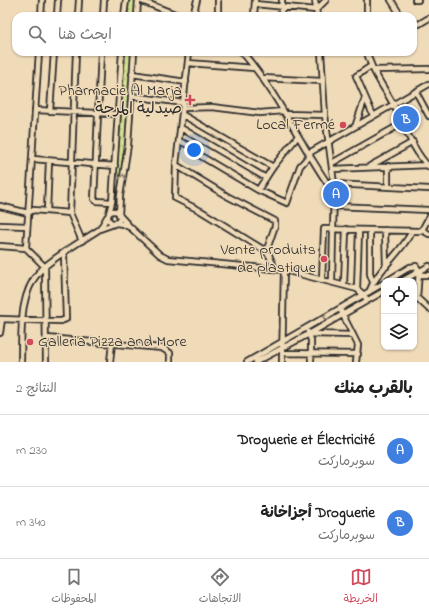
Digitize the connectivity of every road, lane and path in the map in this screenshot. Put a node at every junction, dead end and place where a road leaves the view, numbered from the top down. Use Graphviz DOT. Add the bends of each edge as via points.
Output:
graph roads {
  1 [pos="42,0"];
  2 [pos="58,0"];
  3 [pos="79,0"];
  4 [pos="104,0"];
  5 [pos="126,0"];
  6 [pos="139,0"];
  7 [pos="197,0"];
  8 [pos="218,0"];
  9 [pos="282,0"];
  10 [pos="315,0"];
  11 [pos="326,0"];
  12 [pos="367,0"];
  13 [pos="391,0"];
  14 [pos="255,2"];
  15 [pos="282,6"];
  16 [pos="316,10"];
  17 [pos="41,12"];
  18 [pos="57,12"];
  19 [pos="78,12"];
  20 [pos="103,12"];
  21 [pos="124,12"];
  22 [pos="138,12"];
  23 [pos="170,12"];
  24 [pos="194,12"];
  25 [pos="218,12"];
  26 [pos="254,12"];
  27 [pos="281,12"];
  28 [pos="367,12"];
  29 [pos="398,12"];
  30 [pos="429,18"];
  31 [pos="417,24"];
  32 [pos="39,56"];
  33 [pos="54,56"];
  34 [pos="76,56"];
  35 [pos="101,56"];
  36 [pos="122,56"];
  37 [pos="134,56"];
  38 [pos="189,56"];
  39 [pos="245,56"];
  40 [pos="321,56"];
  41 [pos="368,56"];
  42 [pos="188,63"];
  43 [pos="254,68"];
  44 [pos="373,68"];
  45 [pos="429,69"];
  46 [pos="132,74"];
  47 [pos="262,78"];
  48 [pos="322,81"];
  49 [pos="186,82"];
  50 [pos="429,84"];
  51 [pos="416,92"];
  52 [pos="131,96"];
  53 [pos="364,98"];
  54 [pos="393,103"];
  55 [pos="184,106"];
  56 [pos="35,110"];
  57 [pos="50,111"];
  58 [pos="73,113"];
  59 [pos="98,113"];
  60 [pos="284,113"];
  61 [pos="117,114"];
  62 [pos="428,114"];
  63 [pos="183,115"];
  64 [pos="325,115"];
  65 [pos="373,115"];
  66 [pos="403,123"];
  67 [pos="356,124"];
  68 [pos="181,128"];
  69 [pos="298,136"];
  70 [pos="179,141"];
  71 [pos="328,141"];
  72 [pos="413,142"];
  73 [pos="309,154"];
  74 [pos="33,159"];
  75 [pos="49,161"];
  76 [pos="74,163"];
  77 [pos="332,163"];
  78 [pos="96,165"];
  79 [pos="176,165"];
  80 [pos="115,166"];
  81 [pos="273,166"];
  82 [pos="388,166"];
  83 [pos="428,166"];
  84 [pos="369,167"];
  85 [pos="333,169"];
  86 [pos="266,178"];
  87 [pos="334,184"];
  88 [pos="388,187"];
  89 [pos="429,189"];
  90 [pos="258,190"];
  91 [pos="334,193"];
  92 [pos="112,202"];
  93 [pos="0,206"];
  94 [pos="335,206"];
  95 [pos="429,210"];
  96 [pos="47,211"];
  97 [pos="28,213"];
  98 [pos="70,213"];
  99 [pos="108,215"];
  100 [pos="120,216"];
  101 [pos="429,217"];
  102 [pos="115,224"];
  103 [pos="0,225"];
  104 [pos="27,226"];
  105 [pos="131,228"];
  106 [pos="100,229"];
  107 [pos="335,229"];
  108 [pos="346,229"];
  109 [pos="358,230"];
  110 [pos="370,230"];
  111 [pos="385,230"];
  112 [pos="422,230"];
  113 [pos="412,231"];
  114 [pos="429,234"];
  115 [pos="82,241"];
  116 [pos="0,246"];
  117 [pos="26,248"];
  118 [pos="266,252"];
  119 [pos="64,254"];
  120 [pos="386,266"];
  121 [pos="429,266"];
  122 [pos="45,267"];
  123 [pos="275,269"];
  124 [pos="284,270"];
  125 [pos="419,273"];
  126 [pos="429,275"];
  127 [pos="392,278"];
  128 [pos="408,278"];
  129 [pos="322,280"];
  130 [pos="332,282"];
  131 [pos="373,282"];
  132 [pos="344,285"];
  133 [pos="381,285"];
  134 [pos="357,289"];
  135 [pos="366,293"];
  136 [pos="381,293"];
  137 [pos="367,300"];
  138 [pos="340,309"];
  139 [pos="429,309"];
  140 [pos="343,315"];
  141 [pos="1,319"];
  142 [pos="23,319"];
  143 [pos="46,320"];
  144 [pos="306,329"];
  145 [pos="0,333"];
  146 [pos="309,334"];
  147 [pos="353,336"];
  148 [pos="47,338"];
  149 [pos="282,341"];
  150 [pos="112,343"];
  151 [pos="282,350"];
  152 [pos="311,353"];
  153 [pos="358,354"];
  154 [pos="21,362"];
  155 [pos="46,362"];
  156 [pos="110,362"];
  157 [pos="170,362"];
  158 [pos="247,362"];
  159 [pos="256,362"];
  160 [pos="282,362"];
  161 [pos="311,362"];
  162 [pos="356,362"];
  1 -- 17 [label="street"];
  2 -- 18 [label="street"];
  3 -- 19 [label="street"];
  4 -- 20 [label="street"];
  5 -- 21 [label="street"];
  6 -- 22 [label="street"];
  6 -- 23 [label="street"];
  7 -- 24 [label="street"];
  8 -- 25 [label="street"];
  9 -- 15 [label="street"];
  10 -- 16 [label="street"];
  11 -- 16 [label="street"];
  12 -- 28 [label="street"];
  13 -- 29 [label="street"];
  14 -- 15 [label="street"];
  14 -- 26 [label="street"];
  15 -- 16 [label="street"];
  15 -- 27 [label="street"];
  30 -- 31 [label="street"];
  32 -- 56 [label="street"];
  33 -- 57 [label="street"];
  34 -- 58 [label="street"];
  35 -- 59 [label="street"];
  36 -- 61 [label="street"];
  37 -- 46 [label="street"];
  38 -- 42 [label="street"];
  39 -- 43 [label="street"];
  40 -- 48 [label="street"];
  41 -- 44 [label="street"];
  42 -- 43 [label="street"];
  42 -- 49 [label="street"];
  43 -- 47 [label="street"];
  44 -- 45 [label="street"];
  44 -- 53 [label="street" via="356,76"];
  44 -- 54 [label="street"];
  46 -- 49 [label="street"];
  46 -- 52 [label="street"];
  47 -- 48 [label="street"];
  47 -- 60 [label="street"];
  48 -- 64 [label="street"];
  49 -- 55 [label="street"];
  50 -- 51 [label="street"];
  51 -- 54 [label="street"];
  51 -- 62 [label="street"];
  52 -- 55 [label="street"];
  100 -- 52 [label="street, one-way"];
  53 -- 65 [label="street"];
  53 -- 67 [label="street"];
  54 -- 65 [label="street"];
  54 -- 66 [label="street"];
  55 -- 60 [label="street"];
  55 -- 63 [label="street"];
  56 -- 57 [label="street"];
  56 -- 74 [label="street"];
  57 -- 58 [label="street"];
  58 -- 59 [label="street"];
  58 -- 76 [label="street"];
  59 -- 61 [label="street"];
  59 -- 78 [label="street"];
  60 -- 64 [label="street"];
  60 -- 69 [label="street"];
  61 -- 80 [label="street"];
  63 -- 68 [label="street"];
  63 -- 81 [label="street"];
  64 -- 71 [label="street"];
  65 -- 67 [label="street"];
  66 -- 72 [label="street"];
  66 -- 77 [label="street"];
  67 -- 71 [label="street"];
  68 -- 70 [label="street"];
  68 -- 86 [label="street"];
  69 -- 73 [label="street"];
  69 -- 81 [label="street"];
  70 -- 79 [label="street"];
  70 -- 90 [label="street" via="188,144 194,152"];
  71 -- 73 [label="street"];
  71 -- 77 [label="street"];
  72 -- 83 [label="street"];
  72 -- 84 [label="street"];
  73 -- 90 [label="street" via="300,166 291,198 287,203"];
  73 -- 91 [label="street"];
  74 -- 75 [label="street"];
  74 -- 97 [label="street"];
  75 -- 76 [label="street"];
  75 -- 96 [label="street"];
  76 -- 78 [label="street"];
  76 -- 98 [label="street"];
  77 -- 85 [label="street"];
  78 -- 80 [label="street"];
  78 -- 92 [label="street" via="94,199"];
  79 -- 118 [label="street" via="175,198 201,211"];
  79 -- 118 [label="street" via="233,200 275,221"];
  80 -- 92 [label="street"];
  81 -- 86 [label="street"];
  82 -- 83 [label="street"];
  82 -- 84 [label="street"];
  82 -- 88 [label="street"];
  84 -- 85 [label="street"];
  85 -- 87 [label="street"];
  86 -- 90 [label="street"];
  87 -- 88 [label="street"];
  87 -- 91 [label="street"];
  88 -- 89 [label="street"];
  91 -- 94 [label="street"];
  92 -- 99 [label="street"];
  93 -- 97 [label="street"];
  94 -- 95 [label="street"];
  94 -- 107 [label="street"];
  96 -- 97 [label="street" via="33,210"];
  96 -- 98 [label="street"];
  97 -- 104 [label="street"];
  98 -- 115 [label="street"];
  99 -- 100 [label="street" via="115,211"];
  99 -- 102 [label="street" via="108,221"];
  99 -- 106 [label="street"];
  100 -- 102 [label="street"];
  100 -- 105 [label="street"];
  101 -- 112 [label="street"];
  102 -- 105 [label="street"];
  102 -- 106 [label="street"];
  103 -- 104 [label="street"];
  104 -- 117 [label="street"];
  105 -- 123 [label="street" via="160,255 168,259"];
  106 -- 115 [label="street"];
  107 -- 108 [label="street"];
  107 -- 129 [label="street" via="324,231"];
  107 -- 130 [label="street"];
  108 -- 109 [label="street"];
  108 -- 132 [label="street"];
  109 -- 110 [label="street"];
  109 -- 134 [label="street"];
  110 -- 111 [label="street"];
  110 -- 131 [label="street" via="370,274"];
  111 -- 113 [label="street"];
  111 -- 120 [label="street"];
  112 -- 113 [label="street"];
  112 -- 114 [label="street"];
  113 -- 120 [label="street" via="406,243"];
  115 -- 119 [label="street"];
  116 -- 117 [label="street"];
  117 -- 122 [label="street"];
  118 -- 123 [label="street"];
  119 -- 122 [label="street"];
  119 -- 143 [label="street" via="67,316 64,320"];
  120 -- 131 [label="street"];
  121 -- 125 [label="street"];
  122 -- 142 [label="street" via="34,279 28,292"];
  122 -- 143 [label="street"];
  123 -- 124 [label="street"];
  124 -- 129 [label="street"];
  124 -- 149 [label="street"];
  125 -- 126 [label="street"];
  125 -- 127 [label="street" via="416,266 412,266"];
  125 -- 128 [label="street"];
  125 -- 139 [label="street" via="417,298"];
  129 -- 130 [label="street"];
  130 -- 132 [label="street"];
  131 -- 135 [label="street"];
  132 -- 134 [label="street"];
  133 -- 135 [label="street"];
  134 -- 135 [label="street"];
  135 -- 137 [label="street"];
  135 -- 138 [label="street"];
  136 -- 137 [label="street"];
  137 -- 140 [label="street"];
  138 -- 140 [label="street"];
  138 -- 144 [label="street, one-way"];
  140 -- 146 [label="street"];
  140 -- 147 [label="street"];
  141 -- 142 [label="street"];
  141 -- 145 [label="street"];
  142 -- 143 [label="street"];
  142 -- 154 [label="street"];
  143 -- 148 [label="street"];
  144 -- 146 [label="street"];
  144 -- 149 [label="street"];
  146 -- 147 [label="street"];
  146 -- 151 [label="street"];
  146 -- 152 [label="street"];
  147 -- 153 [label="street" via="358,345"];
  148 -- 150 [label="street"];
  148 -- 155 [label="street"];
  149 -- 151 [label="street"];
  149 -- 158 [label="street"];
  150 -- 156 [label="street"];
  150 -- 157 [label="street" via="162,348 170,353"];
  151 -- 152 [label="street"];
  151 -- 159 [label="street"];
  151 -- 160 [label="street"];
  152 -- 153 [label="street"];
  152 -- 161 [label="street"];
  153 -- 162 [label="street"];
}
